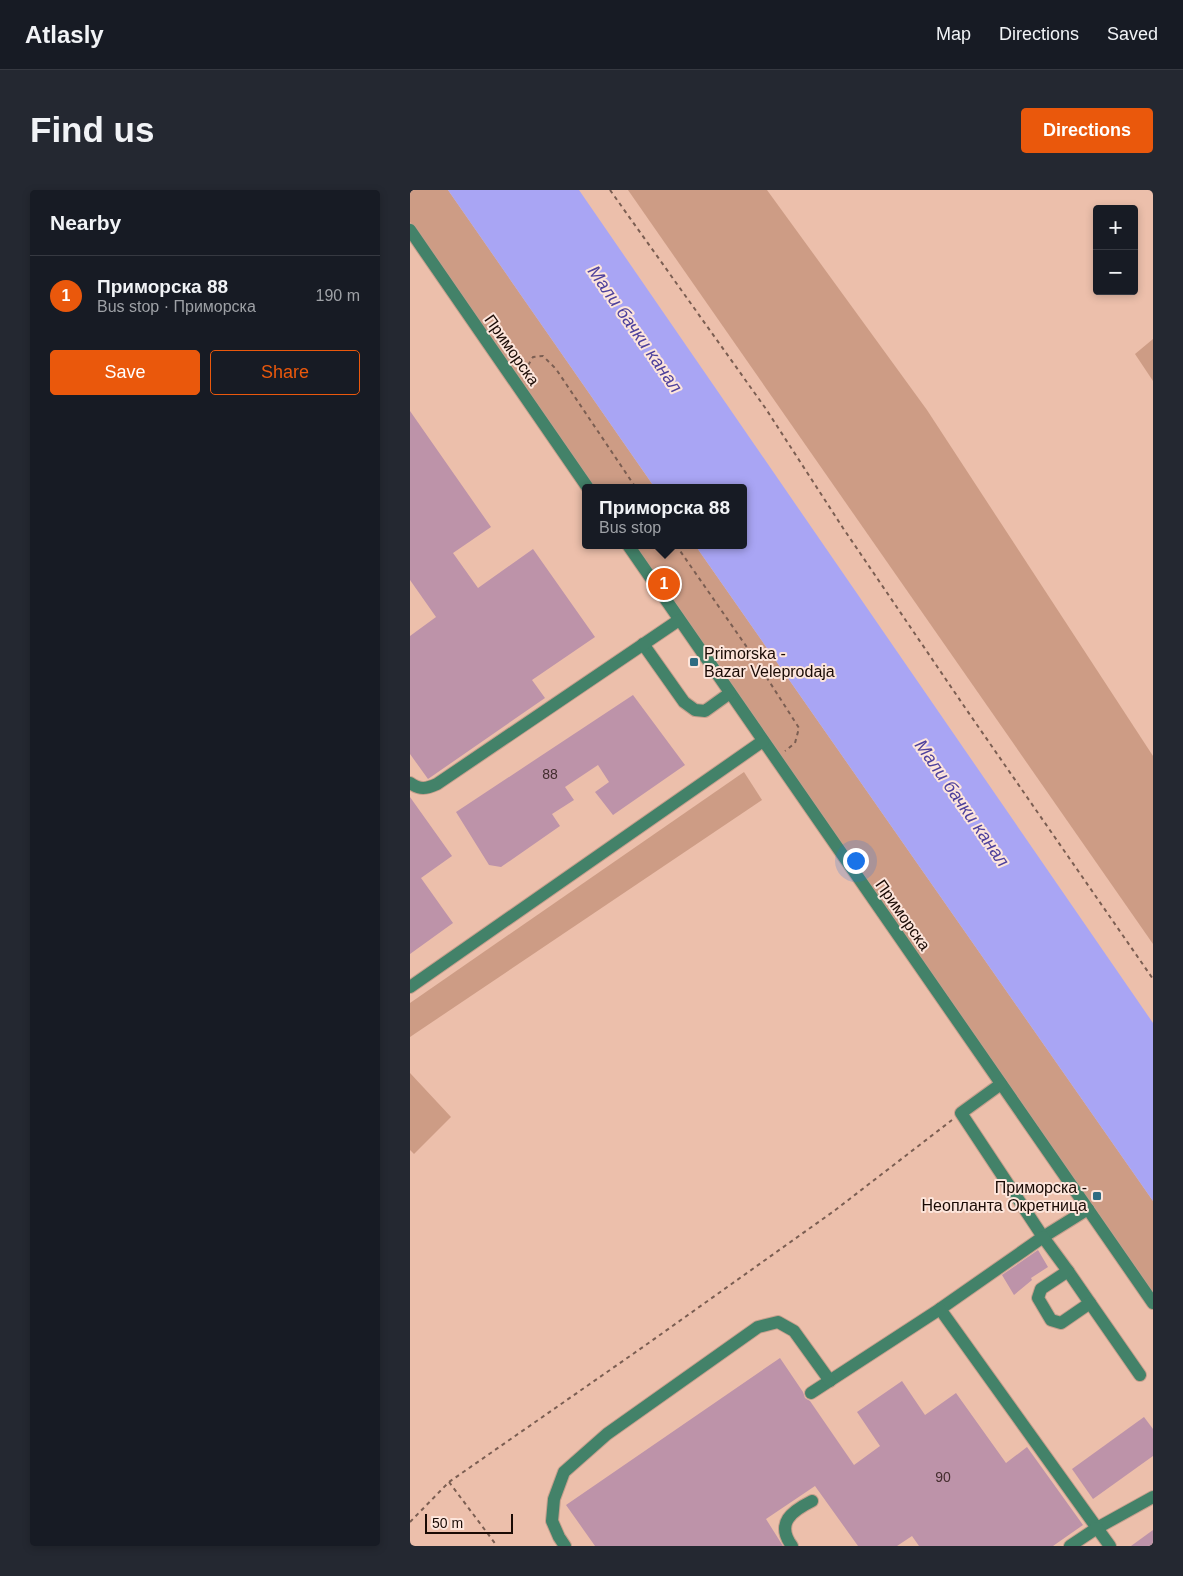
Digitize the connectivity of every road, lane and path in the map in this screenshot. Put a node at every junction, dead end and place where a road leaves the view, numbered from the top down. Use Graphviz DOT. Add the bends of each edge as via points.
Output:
graph roads {
  1 [pos="610,190"];
  2 [pos="410,230"];
  3 [pos="513,380"];
  4 [pos="585,484"];
  5 [pos="633,484"];
  6 [pos="631,549"];
  7 [pos="679,549"];
  8 [pos="679,620"];
  9 [pos="644,644"];
  10 [pos="730,693"];
  11 [pos="763,741"];
  12 [pos="774,758"];
  13 [pos="410,783"];
  14 [pos="1153,979"];
  15 [pos="410,987"];
  16 [pos="1001,1084"];
  17 [pos="961,1113"];
  18 [pos="1088,1209"];
  19 [pos="1043,1237"];
  20 [pos="1068,1271"];
  21 [pos="1090,1303"];
  22 [pos="1153,1303"];
  23 [pos="940,1309"];
  24 [pos="1140,1375"];
  25 [pos="830,1381"];
  26 [pos="811,1393"];
  27 [pos="449,1482"];
  28 [pos="1153,1497"];
  29 [pos="812,1501"];
  30 [pos="410,1522"];
  31 [pos="1097,1528"];
  32 [pos="497,1546"];
  33 [pos="565,1546"];
  34 [pos="792,1546"];
  35 [pos="1070,1546"];
  36 [pos="1110,1546"];
  1 -- 14 [label="path" via="766,409 943,676"];
  2 -- 3 [label="street, Приморска"];
  3 -- 4 [label="street, Приморска"];
  3 -- 5 [label="path" via="525,372 533,357 543,356 556,369"];
  6 -- 8 [label="street, Приморска"];
  7 -- 12 [label="path" via="799,728 795,744"];
  8 -- 9 [label="street"];
  8 -- 10 [label="street, Приморска"];
  9 -- 10 [label="street" via="684,702 694,710 705,711"];
  9 -- 13 [label="street" via="437,784 426,789"];
  10 -- 11 [label="street, Приморска"];
  11 -- 12 [label="street, Приморска"];
  11 -- 15 [label="street"];
  12 -- 16 [label="street, Приморска"];
  16 -- 17 [label="street"];
  16 -- 18 [label="street, Приморска"];
  17 -- 19 [label="street"];
  17 -- 27 [label="path" via="834,1211"];
  18 -- 19 [label="street"];
  18 -- 22 [label="street, Приморска"];
  19 -- 20 [label="street"];
  19 -- 23 [label="street"];
  20 -- 21 [label="street"];
  20 -- 21 [label="street" via="1041,1290 1038,1298 1051,1320 1061,1323"];
  21 -- 24 [label="street"];
  23 -- 25 [label="street"];
  23 -- 31 [label="street"];
  25 -- 26 [label="street"];
  25 -- 33 [label="street" via="794,1331 778,1322 758,1327 607,1434 564,1472 554,1499 552,1521"];
  27 -- 30 [label="path"];
  27 -- 32 [label="path"];
  28 -- 31 [label="street"];
  29 -- 34 [label="street" via="791,1514 784,1525 785,1538"];
  31 -- 35 [label="street"];
  31 -- 36 [label="street"];
}
